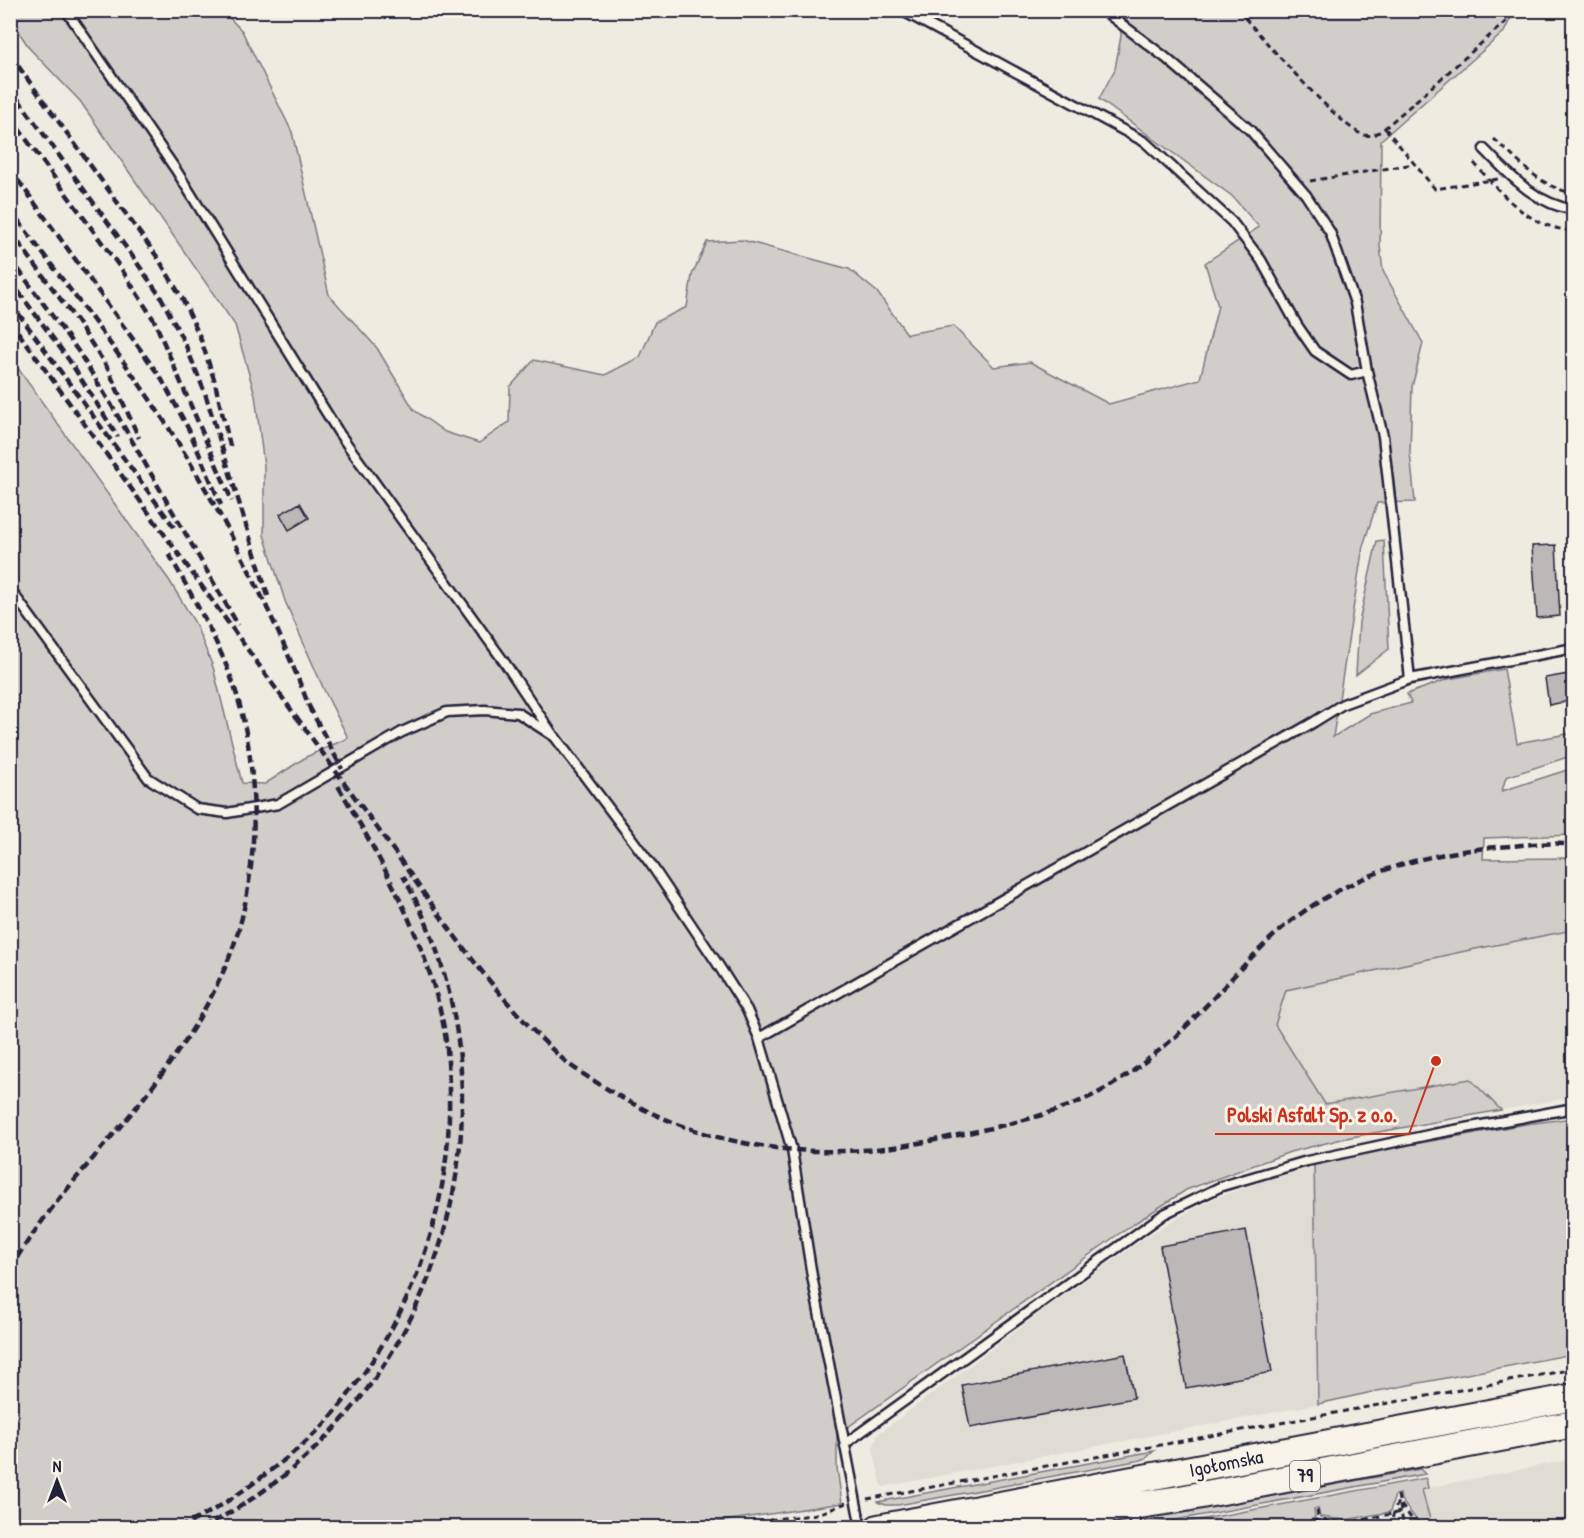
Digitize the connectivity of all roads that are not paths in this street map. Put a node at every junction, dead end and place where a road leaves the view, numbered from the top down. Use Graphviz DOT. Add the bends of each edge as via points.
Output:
graph roads {
  1 [pos="66,10"];
  2 [pos="901,10"];
  3 [pos="1103,10"];
  4 [pos="1484,149"];
  5 [pos="1574,210"];
  6 [pos="1367,371"];
  7 [pos="10,590"];
  8 [pos="1574,648"];
  9 [pos="1410,679"];
  10 [pos="555,737"];
  11 [pos="759,1038"];
  12 [pos="1574,1108"];
  13 [pos="1570,1397"];
  14 [pos="1572,1425"];
  15 [pos="846,1443"];
  16 [pos="1134,1517"];
  17 [pos="861,1527"];
  18 [pos="878,1527"];
  19 [pos="1004,1527"];
  1 -- 10 [label="lane" via="176,170 339,433"];
  2 -- 6 [label="lane" via="1145,142 1232,222 1262,260 1315,351 1351,375"];
  3 -- 6 [label="lane" via="1250,130 1306,195 1330,232 1355,303"];
  4 -- 5 [label="lane" via="1533,195"];
  6 -- 9 [label="lane" via="1383,436"];
  7 -- 10 [label="lane" via="148,778 197,809 227,813 278,804 402,732 447,712 518,713"];
  8 -- 9 [label="lane"];
  9 -- 11 [label="lane" via="1342,704"];
  10 -- 11 [label="lane" via="650,863 747,1010"];
  11 -- 15 [label="lane" via="792,1150 812,1276"];
  12 -- 15 [label="lane" via="1319,1158 1222,1186 1164,1214"];
  13 -- 18 [label="main road, Igołomska / 79"];
  14 -- 16 [label="main road, Igołomska / 79" via="1366,1465"];
  15 -- 17 [label="lane"];
  16 -- 19 [label="main road, Igołomska / 79"];
}
